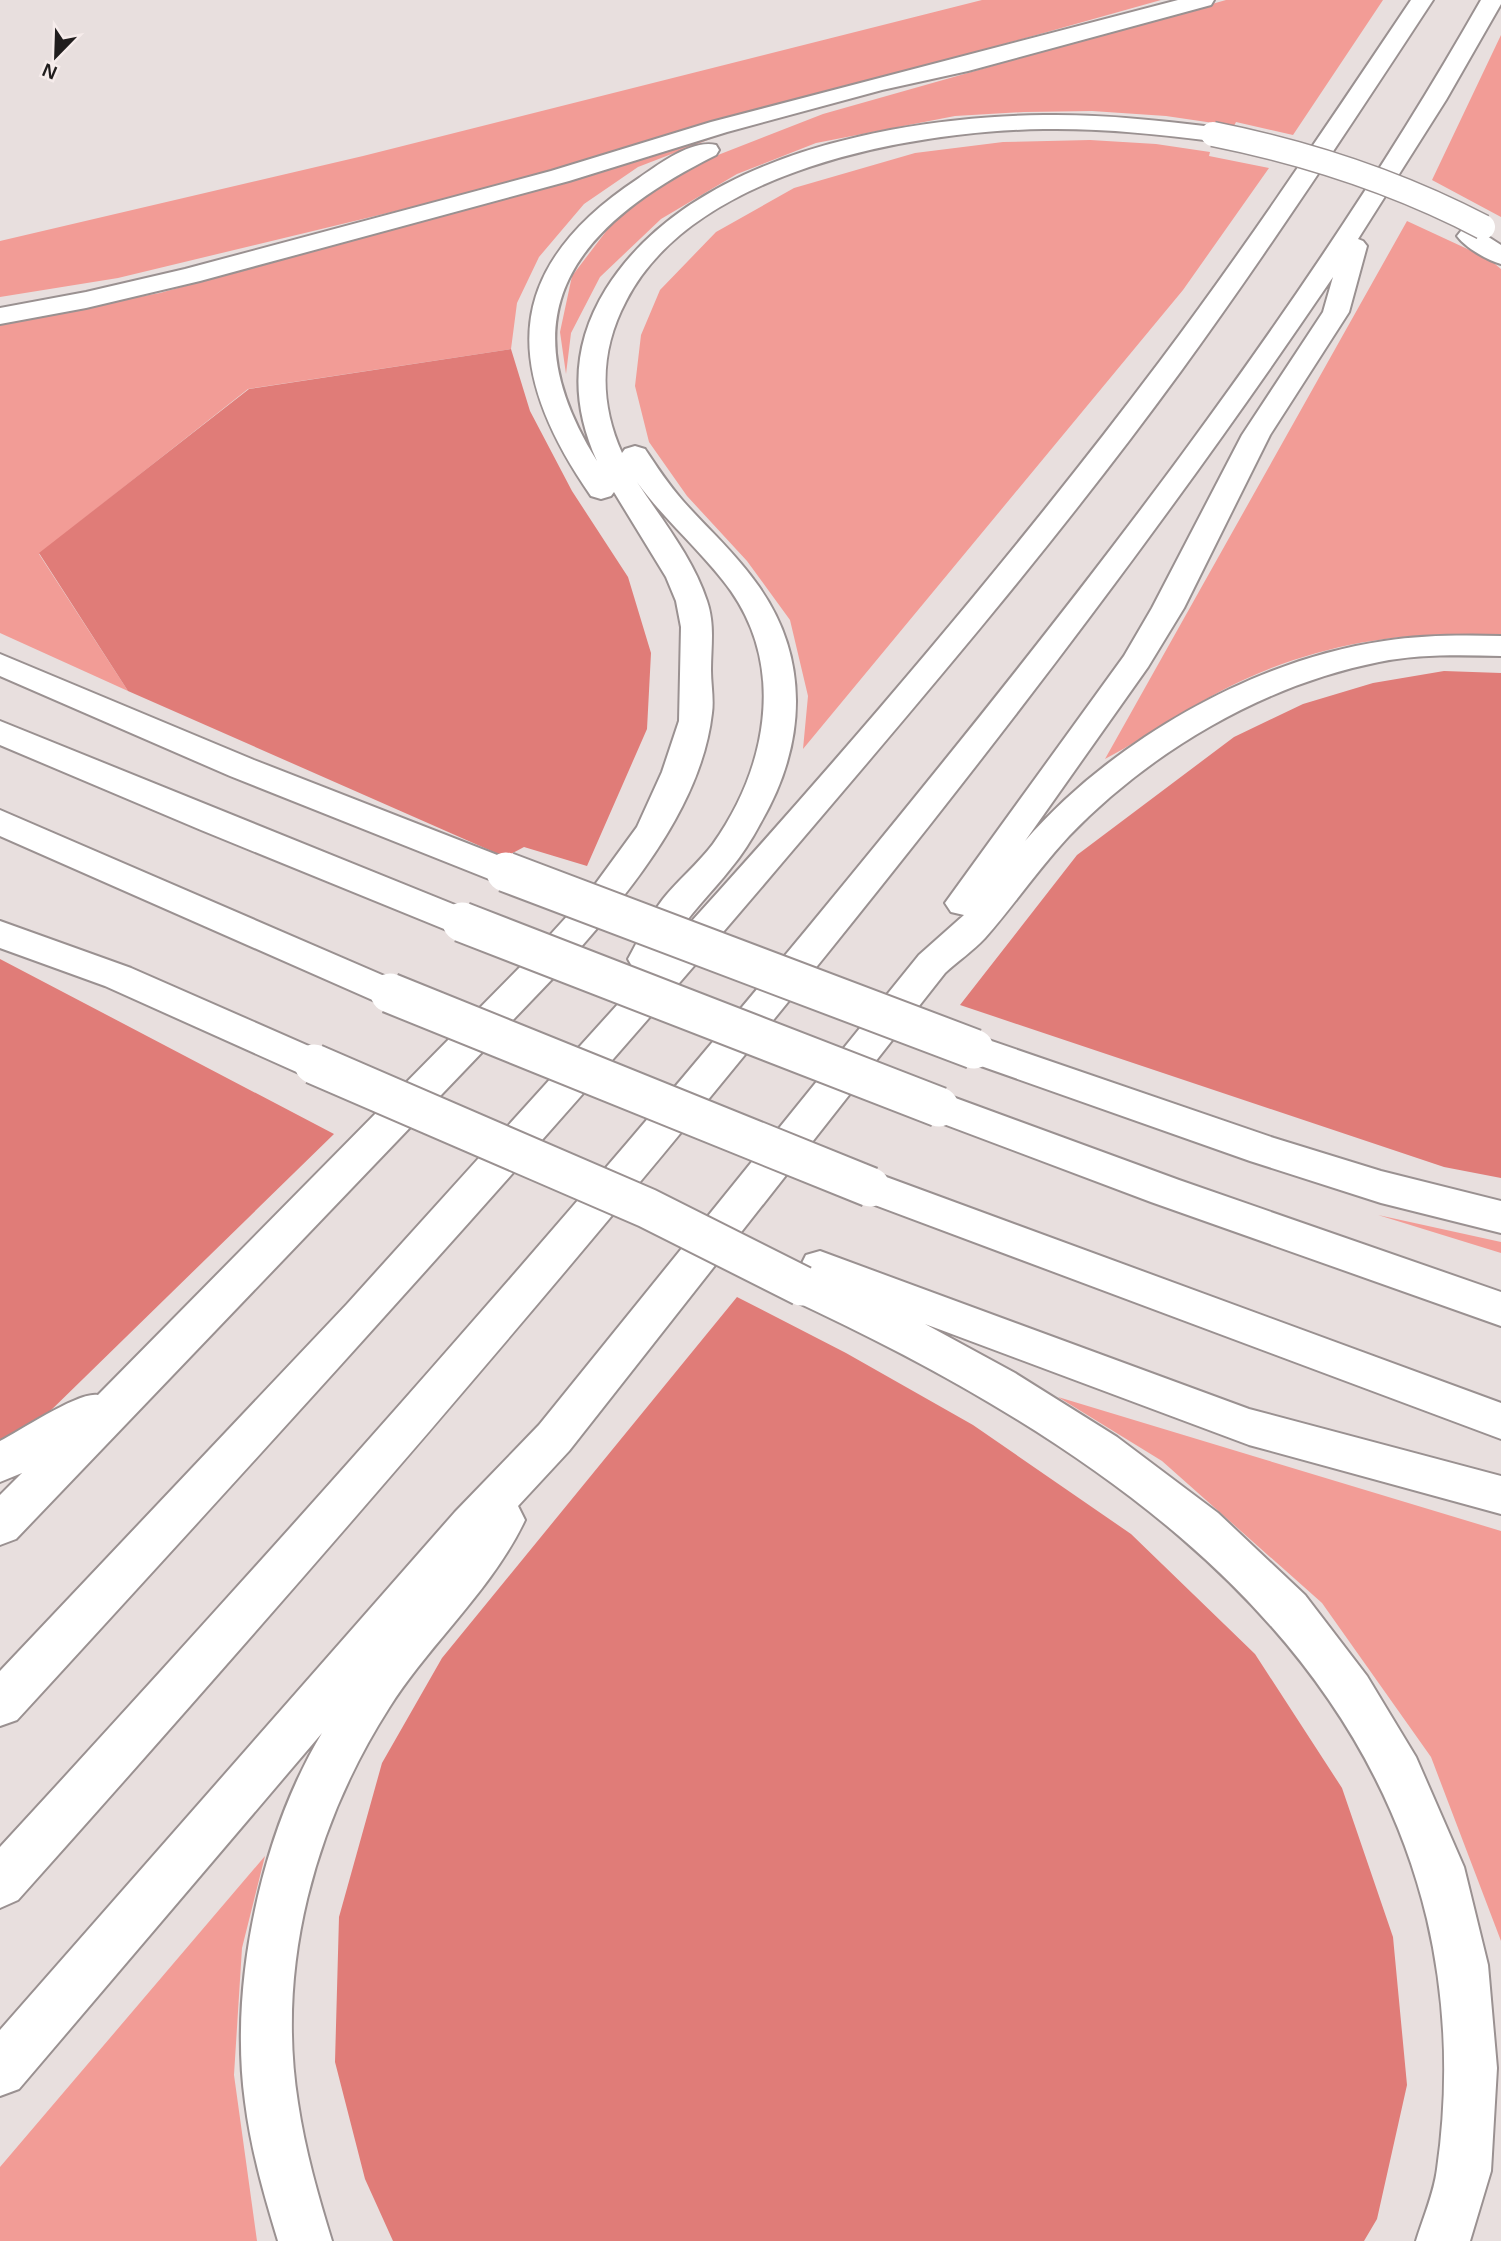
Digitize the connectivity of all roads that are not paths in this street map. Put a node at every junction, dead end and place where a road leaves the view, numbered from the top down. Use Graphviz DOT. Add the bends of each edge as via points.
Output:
graph roads {
  1 [pos="1203,0"];
  2 [pos="1422,0"];
  3 [pos="1492,0"];
  4 [pos="960,66"];
  5 [pos="1210,139"];
  6 [pos="1361,219"];
  7 [pos="1485,234"];
  8 [pos="1501,256"];
  9 [pos="0,316"];
  10 [pos="1501,646"];
  11 [pos="0,664"];
  12 [pos="695,668"];
  13 [pos="0,732"];
  14 [pos="0,822"];
  15 [pos="0,912"];
  16 [pos="0,934"];
  17 [pos="932,964"];
  18 [pos="118,977"];
  19 [pos="597,1050"];
  20 [pos="1501,1217"];
  21 [pos="811,1276"];
  22 [pos="1501,1309"];
  23 [pos="130,1393"];
  24 [pos="1501,1421"];
  25 [pos="554,1438"];
  26 [pos="0,1463"];
  27 [pos="1501,1495"];
  28 [pos="0,1525"];
  29 [pos="0,1704"];
  30 [pos="0,1883"];
  31 [pos="0,2070"];
  32 [pos="305,2241"];
  33 [pos="1443,2241"];
  1 -- 4 [label="highway"];
  2 -- 19 [label="highway" via="1282,211 1082,480 821,797"];
  3 -- 6 [label="highway"];
  4 -- 9 [label="highway" via="719,127 560,176 191,275"];
  4 -- 12 [label="highway" via="745,134 674,166 604,214 580,240 550,290 543,318 543,349 562,422 647,562"];
  5 -- 7 [label="highway" via="1342,176"];
  5 -- 12 [label="highway" via="1166,127 1069,121 962,126 889,138 824,154 753,181 697,211 655,244 608,307 591,362 591,393 604,447 689,592 698,625"];
  5 -- 19 [label="highway" via="1021,133 876,152 802,175 740,203 695,232 645,286 622,337 617,362 621,420 642,468 744,587 764,621 777,656 782,695 778,740 747,817 725,853 670,916"];
  6 -- 17 [label="highway" via="1336,312 1256,435 1144,650 949,921"];
  6 -- 30 [label="highway" via="1079,612 804,960 384,1452"];
  7 -- 8 [label="highway"];
  10 -- 17 [label="highway" via="1433,645 1330,662 1278,679 1215,710 1133,763 1068,817 970,930"];
  11 -- 20 [label="highway, bridge" via="242,768 506,873 974,1049 1264,1150"];
  12 -- 23 [label="highway" via="697,707 687,753 642,850 611,892"];
  13 -- 22 [label="highway, bridge" via="462,922 939,1107"];
  14 -- 24 [label="highway, bridge" via="390,993 870,1187"];
  15 -- 18 [label="highway"];
  16 -- 18 [label="highway"];
  17 -- 25 [label="highway"];
  18 -- 21 [label="highway, bridge"];
  19 -- 29 [label="highway" via="362,1316"];
  21 -- 27 [label="highway" via="1250,1427"];
  21 -- 33 [label="highway" via="1102,1450 1202,1527 1289,1610 1350,1690 1399,1773 1439,1867 1462,1965 1471,2068 1465,2158"];
  23 -- 26 [label="highway"];
  23 -- 28 [label="highway"];
  25 -- 31 [label="highway" via="471,1526"];
  25 -- 32 [label="highway" via="486,1549 367,1701 334,1752 302,1824 281,1899 265,2026 271,2112 290,2200"];
}
